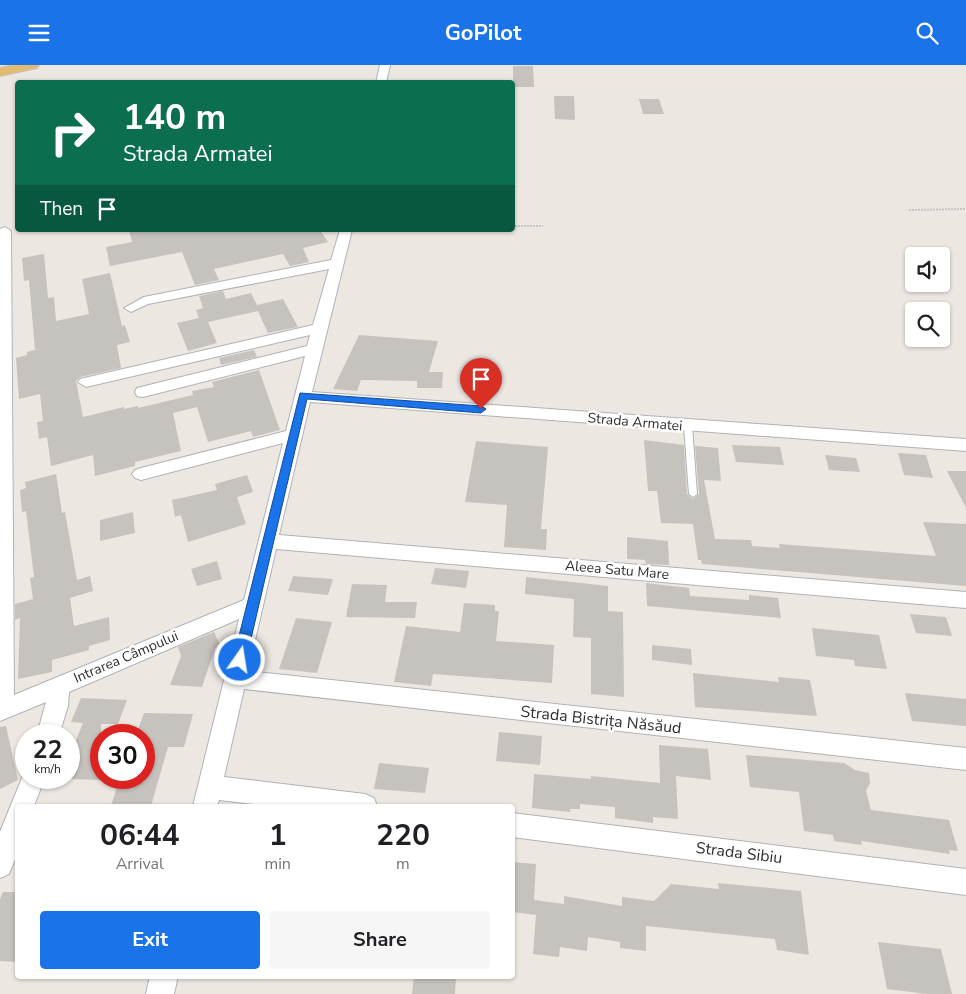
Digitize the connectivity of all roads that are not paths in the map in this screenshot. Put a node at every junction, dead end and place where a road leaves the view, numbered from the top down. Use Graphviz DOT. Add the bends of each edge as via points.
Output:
graph roads {
  1 [pos="32,65"];
  2 [pos="385,65"];
  3 [pos="6,69"];
  4 [pos="382,80"];
  5 [pos="5,231"];
  6 [pos="345,232"];
  7 [pos="337,263"];
  8 [pos="131,308"];
  9 [pos="320,328"];
  10 [pos="314,349"];
  11 [pos="86,383"];
  12 [pos="142,392"];
  13 [pos="303,396"];
  14 [pos="688,426"];
  15 [pos="294,435"];
  16 [pos="966,445"];
  17 [pos="141,474"];
  18 [pos="693,494"];
  19 [pos="269,541"];
  20 [pos="966,600"];
  21 [pos="252,605"];
  22 [pos="236,679"];
  23 [pos="58,686"];
  24 [pos="1,711"];
  25 [pos="52,724"];
  26 [pos="966,759"];
  27 [pos="28,789"];
  28 [pos="208,797"];
  29 [pos="23,804"];
  30 [pos="330,804"];
  31 [pos="515,825"];
  32 [pos="15,826"];
  33 [pos="0,865"];
  34 [pos="966,882"];
  35 [pos="163,979"];
  36 [pos="160,994"];
  1 -- 3 [label="main road"];
  2 -- 4 [label="street"];
  5 -- 24 [label="street"];
  6 -- 7 [label="street"];
  7 -- 8 [label="street" via="144,301"];
  7 -- 9 [label="street"];
  9 -- 10 [label="street"];
  9 -- 11 [label="street"];
  10 -- 12 [label="street"];
  10 -- 13 [label="street"];
  13 -- 14 [label="street, Strada Armatei"];
  13 -- 15 [label="street"];
  14 -- 16 [label="street, Strada Armatei"];
  14 -- 18 [label="lane"];
  15 -- 17 [label="street"];
  15 -- 19 [label="street"];
  19 -- 20 [label="street, Aleea Satu Mare"];
  19 -- 21 [label="street"];
  21 -- 22 [label="street"];
  21 -- 23 [label="street, Intrarea Câmpului"];
  22 -- 26 [label="street, Strada Bistrița Năsăud"];
  22 -- 28 [label="street"];
  23 -- 24 [label="street, Intrarea Câmpului"];
  23 -- 25 [label="street" via="58,706"];
  27 -- 29 [label="street"];
  28 -- 30 [label="street"];
  31 -- 34 [label="street, Strada Sibiu"];
  32 -- 33 [label="street"];
  35 -- 36 [label="street"];
}
